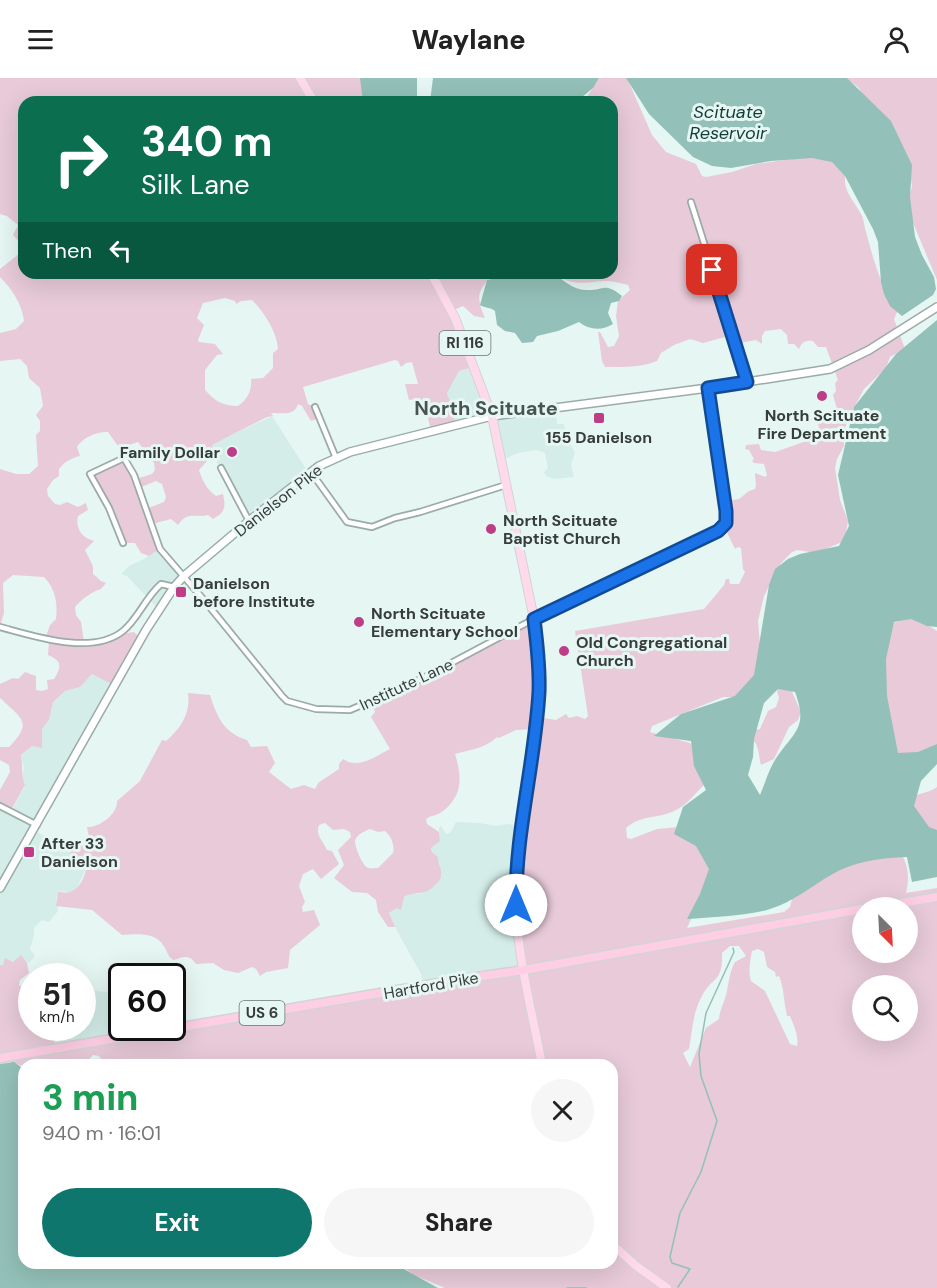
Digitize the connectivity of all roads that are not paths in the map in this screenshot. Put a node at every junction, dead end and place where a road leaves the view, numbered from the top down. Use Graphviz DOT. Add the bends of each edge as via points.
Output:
graph roads {
  1 [pos="300,78"];
  2 [pos="310,96"];
  3 [pos="691,202"];
  4 [pos="434,279"];
  5 [pos="937,307"];
  6 [pos="747,382"];
  7 [pos="708,388"];
  8 [pos="315,407"];
  9 [pos="492,417"];
  10 [pos="336,458"];
  11 [pos="222,468"];
  12 [pos="311,472"];
  13 [pos="506,485"];
  14 [pos="249,521"];
  15 [pos="123,543"];
  16 [pos="184,576"];
  17 [pos="174,587"];
  18 [pos="534,619"];
  19 [pos="0,627"];
  20 [pos="0,806"];
  21 [pos="37,825"];
  22 [pos="0,888"];
  23 [pos="937,897"];
  24 [pos="918,900"];
  25 [pos="852,911"];
  26 [pos="524,970"];
  27 [pos="0,1058"];
  28 [pos="541,1059"];
  29 [pos="618,1249"];
  30 [pos="667,1288"];
  1 -- 2 [label="main road"];
  3 -- 6 [label="street"];
  4 -- 9 [label="main road, RI 116" via="455,318"];
  5 -- 6 [label="main road, Danielson Pike" via="869,351 830,369"];
  6 -- 7 [label="main road, Danielson Pike"];
  7 -- 9 [label="main road, Danielson Pike"];
  7 -- 18 [label="street, Institute Lane" via="726,523 718,531"];
  8 -- 10 [label="street"];
  9 -- 10 [label="main road, Danielson Pike"];
  9 -- 13 [label="main road, RI 116"];
  10 -- 12 [label="main road, Danielson Pike"];
  11 -- 14 [label="street"];
  12 -- 13 [label="street" via="347,522 372,527"];
  12 -- 14 [label="main road, Danielson Pike"];
  13 -- 18 [label="main road, RI 116"];
  14 -- 16 [label="main road, Danielson Pike"];
  15 -- 16 [label="street, Institute Lane" via="90,474 124,458 134,475 160,549"];
  16 -- 17 [label="main road, Danielson Pike"];
  16 -- 18 [label="street, Institute Lane" via="282,696 316,709 357,707 423,678"];
  17 -- 19 [label="street" via="161,584 122,632 94,642 47,639"];
  17 -- 21 [label="main road, Danielson Pike"];
  18 -- 26 [label="main road, RI 116" via="539,689 516,881"];
  20 -- 21 [label="street"];
  21 -- 22 [label="main road, Danielson Pike"];
  23 -- 24 [label="highway"];
  25 -- 26 [label="highway, Hartford Pike / US 6"];
  26 -- 27 [label="highway, Hartford Pike / US 6"];
  26 -- 28 [label="main road, RI 116"];
  29 -- 30 [label="main road"];
}
